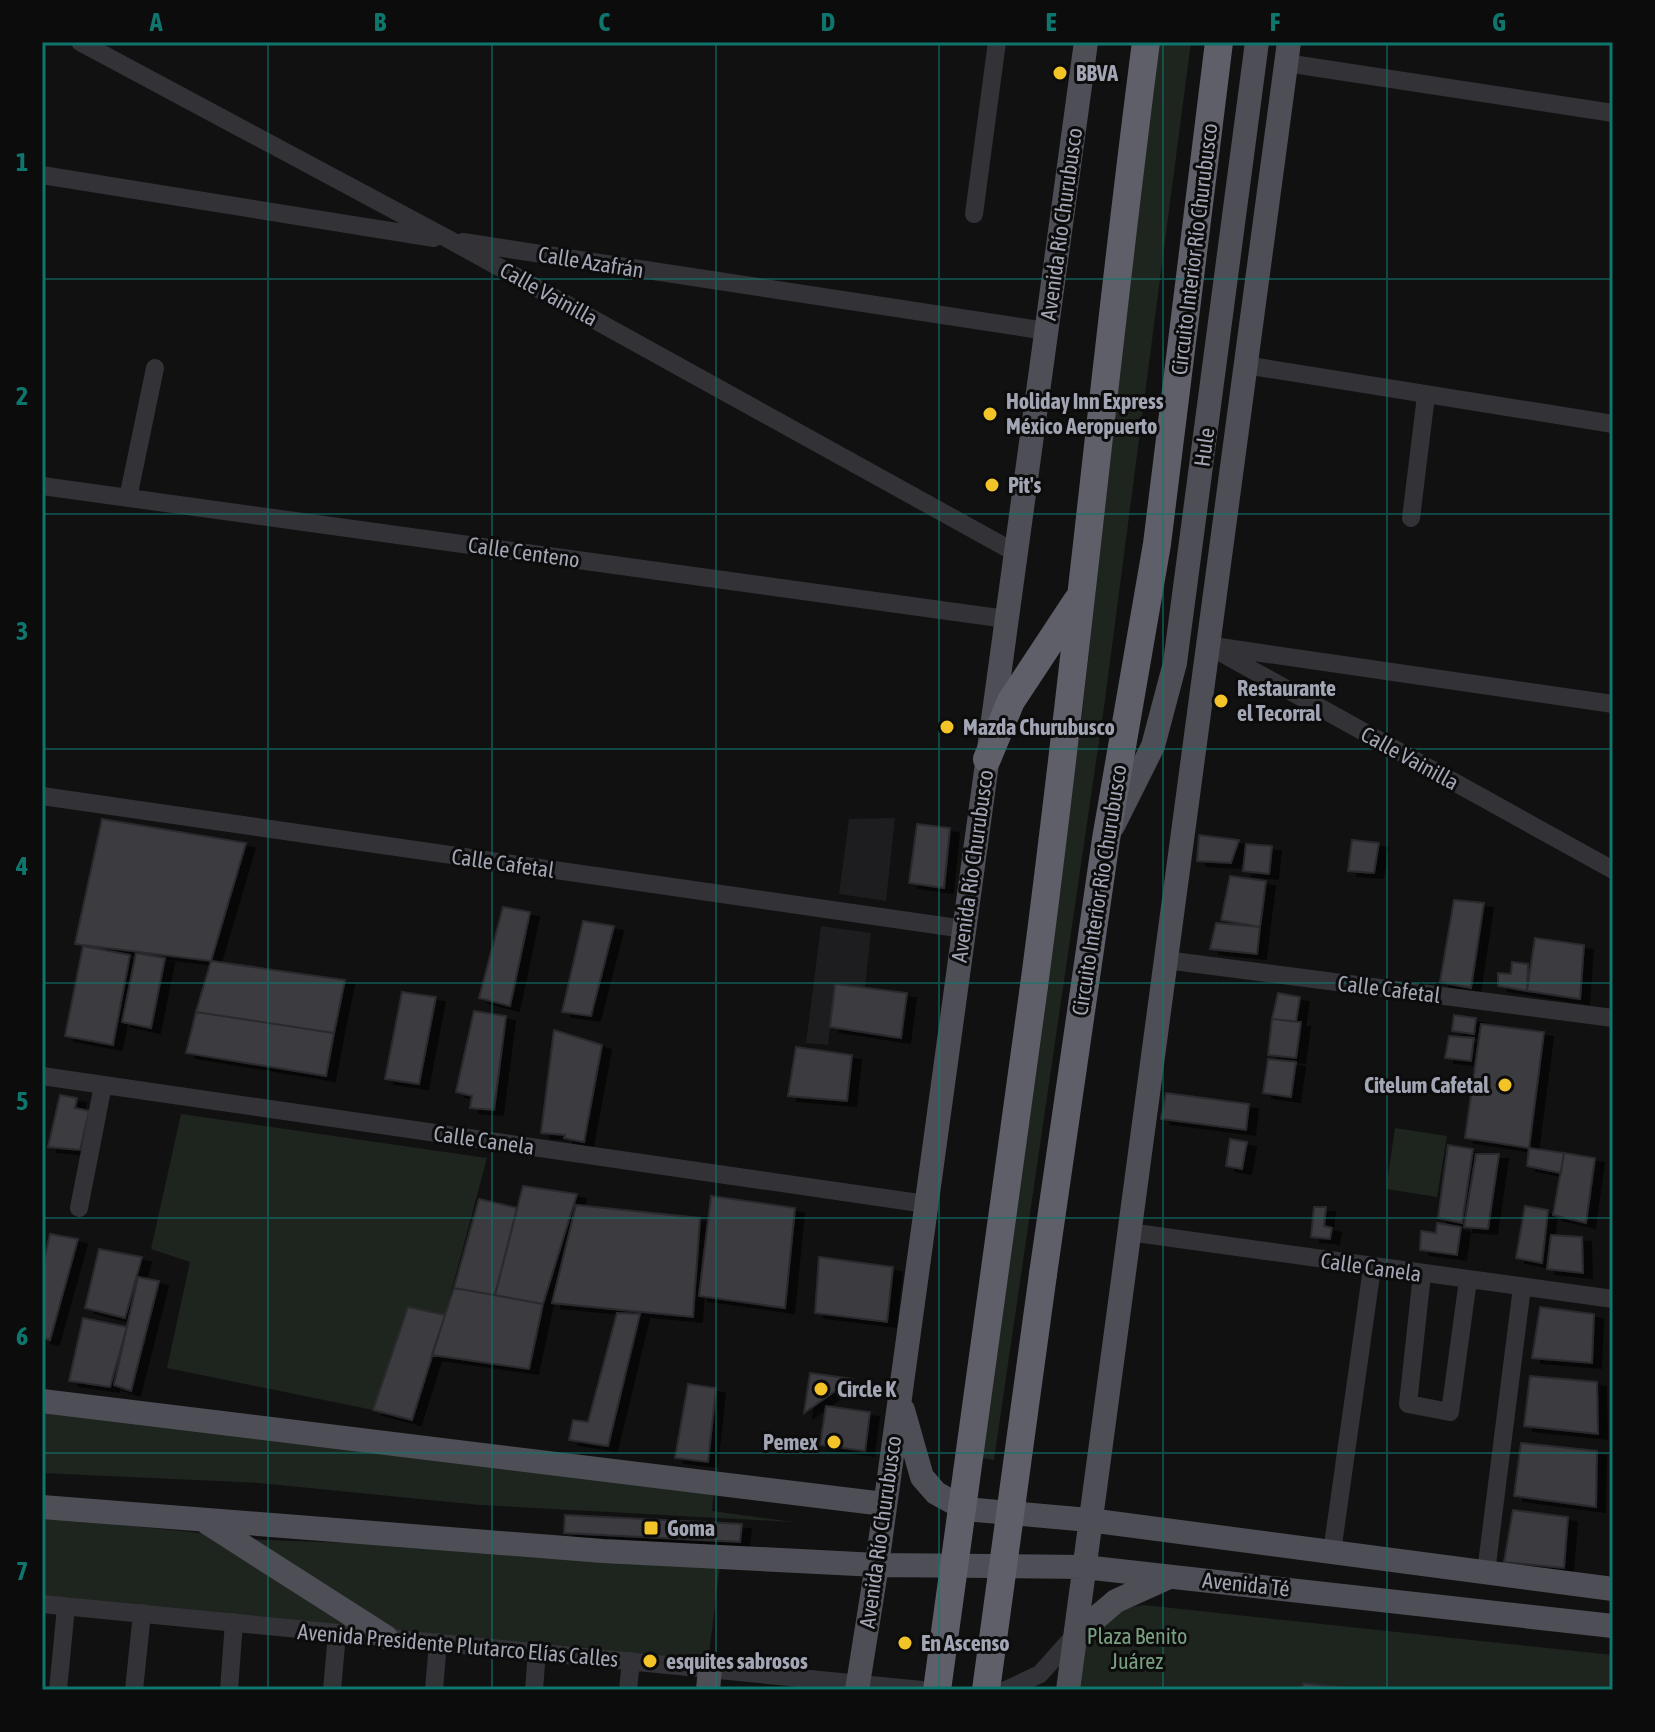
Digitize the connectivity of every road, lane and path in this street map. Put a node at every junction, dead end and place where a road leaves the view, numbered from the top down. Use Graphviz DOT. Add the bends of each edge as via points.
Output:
graph roads {
  1 [pos="80,42"];
  2 [pos="997,42"];
  3 [pos="1086,42"];
  4 [pos="1146,42"];
  5 [pos="1219,42"];
  6 [pos="1257,42"];
  7 [pos="1288,52"];
  8 [pos="1282,95"];
  9 [pos="1613,113"];
  10 [pos="1244,140"];
  11 [pos="42,175"];
  12 [pos="974,214"];
  13 [pos="450,240"];
  14 [pos="1046,331"];
  15 [pos="1245,365"];
  16 [pos="155,368"];
  17 [pos="1426,396"];
  18 [pos="1613,424"];
  19 [pos="42,486"];
  20 [pos="128,498"];
  21 [pos="1411,518"];
  22 [pos="1016,553"];
  23 [pos="1079,597"];
  24 [pos="1006,619"];
  25 [pos="1207,645"];
  26 [pos="1613,704"];
  27 [pos="987,759"];
  28 [pos="42,796"];
  29 [pos="1106,839"];
  30 [pos="1613,870"];
  31 [pos="964,929"];
  32 [pos="1166,960"];
  33 [pos="1613,1018"];
  34 [pos="42,1076"];
  35 [pos="103,1085"];
  36 [pos="926,1204"];
  37 [pos="79,1208"];
  38 [pos="1129,1232"];
  39 [pos="1372,1268"];
  40 [pos="1422,1274"];
  41 [pos="1468,1280"];
  42 [pos="1522,1287"];
  43 [pos="1613,1299"];
  44 [pos="899,1395"];
  45 [pos="42,1401"];
  46 [pos="884,1504"];
  47 [pos="42,1507"];
  48 [pos="1089,1520"];
  49 [pos="204,1521"];
  50 [pos="1332,1552"];
  51 [pos="877,1565"];
  52 [pos="1084,1567"];
  53 [pos="1486,1572"];
  54 [pos="1171,1576"];
  55 [pos="1613,1589"];
  56 [pos="42,1604"];
  57 [pos="66,1607"];
  58 [pos="142,1613"];
  59 [pos="234,1622"];
  60 [pos="1613,1626"];
  61 [pos="337,1634"];
  62 [pos="1076,1635"];
  63 [pos="386,1637"];
  64 [pos="438,1642"];
  65 [pos="537,1651"];
  66 [pos="631,1661"];
  67 [pos="709,1680"];
  68 [pos="858,1687"];
  69 [pos="58,1690"];
  70 [pos="134,1690"];
  71 [pos="229,1690"];
  72 [pos="332,1690"];
  73 [pos="434,1690"];
  74 [pos="534,1690"];
  75 [pos="628,1690"];
  76 [pos="922,1690"];
  77 [pos="937,1690"];
  78 [pos="986,1690"];
  79 [pos="1006,1690"];
  80 [pos="1068,1690"];
  1 -- 13 [label="street, Calle Vainilla"];
  2 -- 12 [label="street"];
  3 -- 14 [label="main road, Avenida Río Churubusco"];
  4 -- 23 [label="highway"];
  5 -- 29 [label="highway, Circuito Interior Río Churubusco" via="1157,544"];
  6 -- 10 [label="main road, Hule"];
  7 -- 8 [label="main road"];
  7 -- 9 [label="street"];
  8 -- 10 [label="main road"];
  8 -- 15 [label="main road"];
  10 -- 29 [label="main road, Hule" via="1175,663 1153,746"];
  11 -- 13 [label="street, Calle Azafrán"];
  13 -- 14 [label="street, Calle Azafrán"];
  13 -- 22 [label="street, Calle Vainilla"];
  14 -- 22 [label="main road, Avenida Río Churubusco"];
  15 -- 17 [label="street"];
  15 -- 25 [label="main road"];
  16 -- 20 [label="street"];
  17 -- 18 [label="street"];
  17 -- 21 [label="street"];
  19 -- 20 [label="street, Calle Centeno"];
  20 -- 24 [label="street, Calle Centeno"];
  22 -- 24 [label="main road, Avenida Río Churubusco"];
  23 -- 27 [label="highway" via="1011,701"];
  23 -- 77 [label="highway, bridge" via="1068,731"];
  24 -- 27 [label="main road, Avenida Río Churubusco"];
  25 -- 26 [label="street"];
  25 -- 30 [label="street, Calle Vainilla"];
  25 -- 32 [label="main road"];
  27 -- 31 [label="main road, Avenida Río Churubusco"];
  28 -- 31 [label="street, Calle Cafetal"];
  29 -- 78 [label="highway, Circuito Interior Río Churubusco, bridge"];
  31 -- 36 [label="main road, Avenida Río Churubusco"];
  32 -- 33 [label="street, Calle Cafetal"];
  32 -- 38 [label="main road"];
  34 -- 35 [label="street, Calle Canela"];
  35 -- 36 [label="street, Calle Canela"];
  35 -- 37 [label="street"];
  36 -- 44 [label="main road, Avenida Río Churubusco"];
  38 -- 39 [label="street, Calle Canela"];
  38 -- 48 [label="main road"];
  39 -- 40 [label="street, Calle Canela"];
  39 -- 50 [label="street"];
  40 -- 41 [label="street, Calle Canela"];
  40 -- 41 [label="street" via="1408,1404 1450,1412"];
  41 -- 42 [label="street, Calle Canela"];
  42 -- 43 [label="street, Calle Canela"];
  42 -- 53 [label="street"];
  44 -- 46 [label="main road, Avenida Río Churubusco"];
  44 -- 48 [label="main road, Avenida Té" via="917,1467 945,1499 965,1509"];
  45 -- 46 [label="main road"];
  46 -- 51 [label="main road, Avenida Río Churubusco"];
  47 -- 49 [label="main road"];
  48 -- 50 [label="main road, Avenida Té"];
  48 -- 52 [label="main road"];
  49 -- 51 [label="main road"];
  49 -- 63 [label="main road"];
  50 -- 53 [label="main road, Avenida Té"];
  51 -- 52 [label="main road, Avenida Té"];
  51 -- 68 [label="main road, Avenida Río Churubusco"];
  52 -- 54 [label="main road, Avenida Té"];
  52 -- 62 [label="main road"];
  53 -- 55 [label="main road, Avenida Té"];
  54 -- 60 [label="main road, Avenida Té"];
  54 -- 62 [label="main road" via="1116,1601"];
  56 -- 57 [label="street, Avenida Presidente Plutarco Elías Calles"];
  57 -- 58 [label="street, Avenida Presidente Plutarco Elías Calles"];
  57 -- 69 [label="street"];
  58 -- 59 [label="street, Avenida Presidente Plutarco Elías Calles"];
  58 -- 70 [label="street"];
  59 -- 61 [label="street, Avenida Presidente Plutarco Elías Calles"];
  59 -- 71 [label="street"];
  61 -- 63 [label="street, Avenida Presidente Plutarco Elías Calles"];
  61 -- 72 [label="street"];
  62 -- 79 [label="street" via="1040,1674"];
  62 -- 80 [label="main road"];
  63 -- 64 [label="street, Avenida Presidente Plutarco Elías Calles"];
  64 -- 65 [label="street, Avenida Presidente Plutarco Elías Calles"];
  64 -- 73 [label="street"];
  65 -- 66 [label="street, Avenida Presidente Plutarco Elías Calles"];
  65 -- 74 [label="street"];
  66 -- 67 [label="street, Avenida Presidente Plutarco Elías Calles"];
  66 -- 75 [label="street"];
  67 -- 68 [label="street, Avenida Presidente Plutarco Elías Calles"];
  68 -- 76 [label="street, Avenida Presidente Plutarco Elías Calles"];
}
